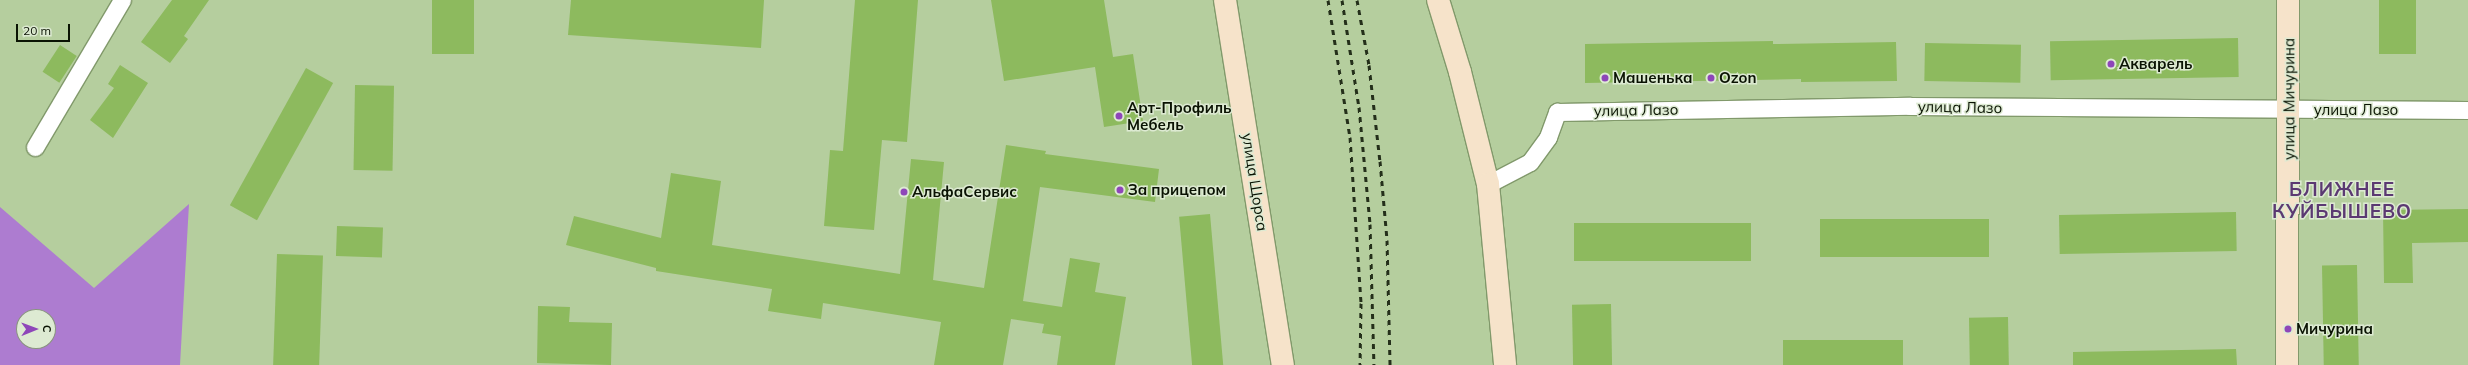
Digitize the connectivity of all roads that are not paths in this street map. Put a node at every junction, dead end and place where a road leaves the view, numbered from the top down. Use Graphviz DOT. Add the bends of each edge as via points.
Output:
graph roads {
  1 [pos="122,0"];
  2 [pos="1225,0"];
  3 [pos="1438,0"];
  4 [pos="2288,0"];
  5 [pos="2289,109"];
  6 [pos="2468,110"];
  7 [pos="35,147"];
  8 [pos="1488,184"];
  9 [pos="1283,365"];
  10 [pos="1505,365"];
  11 [pos="2287,365"];
  1 -- 7 [label="street"];
  2 -- 9 [label="street, улица Щорса"];
  3 -- 8 [label="street" via="1460,72"];
  4 -- 5 [label="street, улица Мичурина"];
  5 -- 6 [label="street, улица Лазо"];
  5 -- 8 [label="street, улица Лазо" via="1902,106 1557,112 1548,137 1530,162"];
  5 -- 11 [label="street, улица Мичурина"];
  8 -- 10 [label="street"];
}
